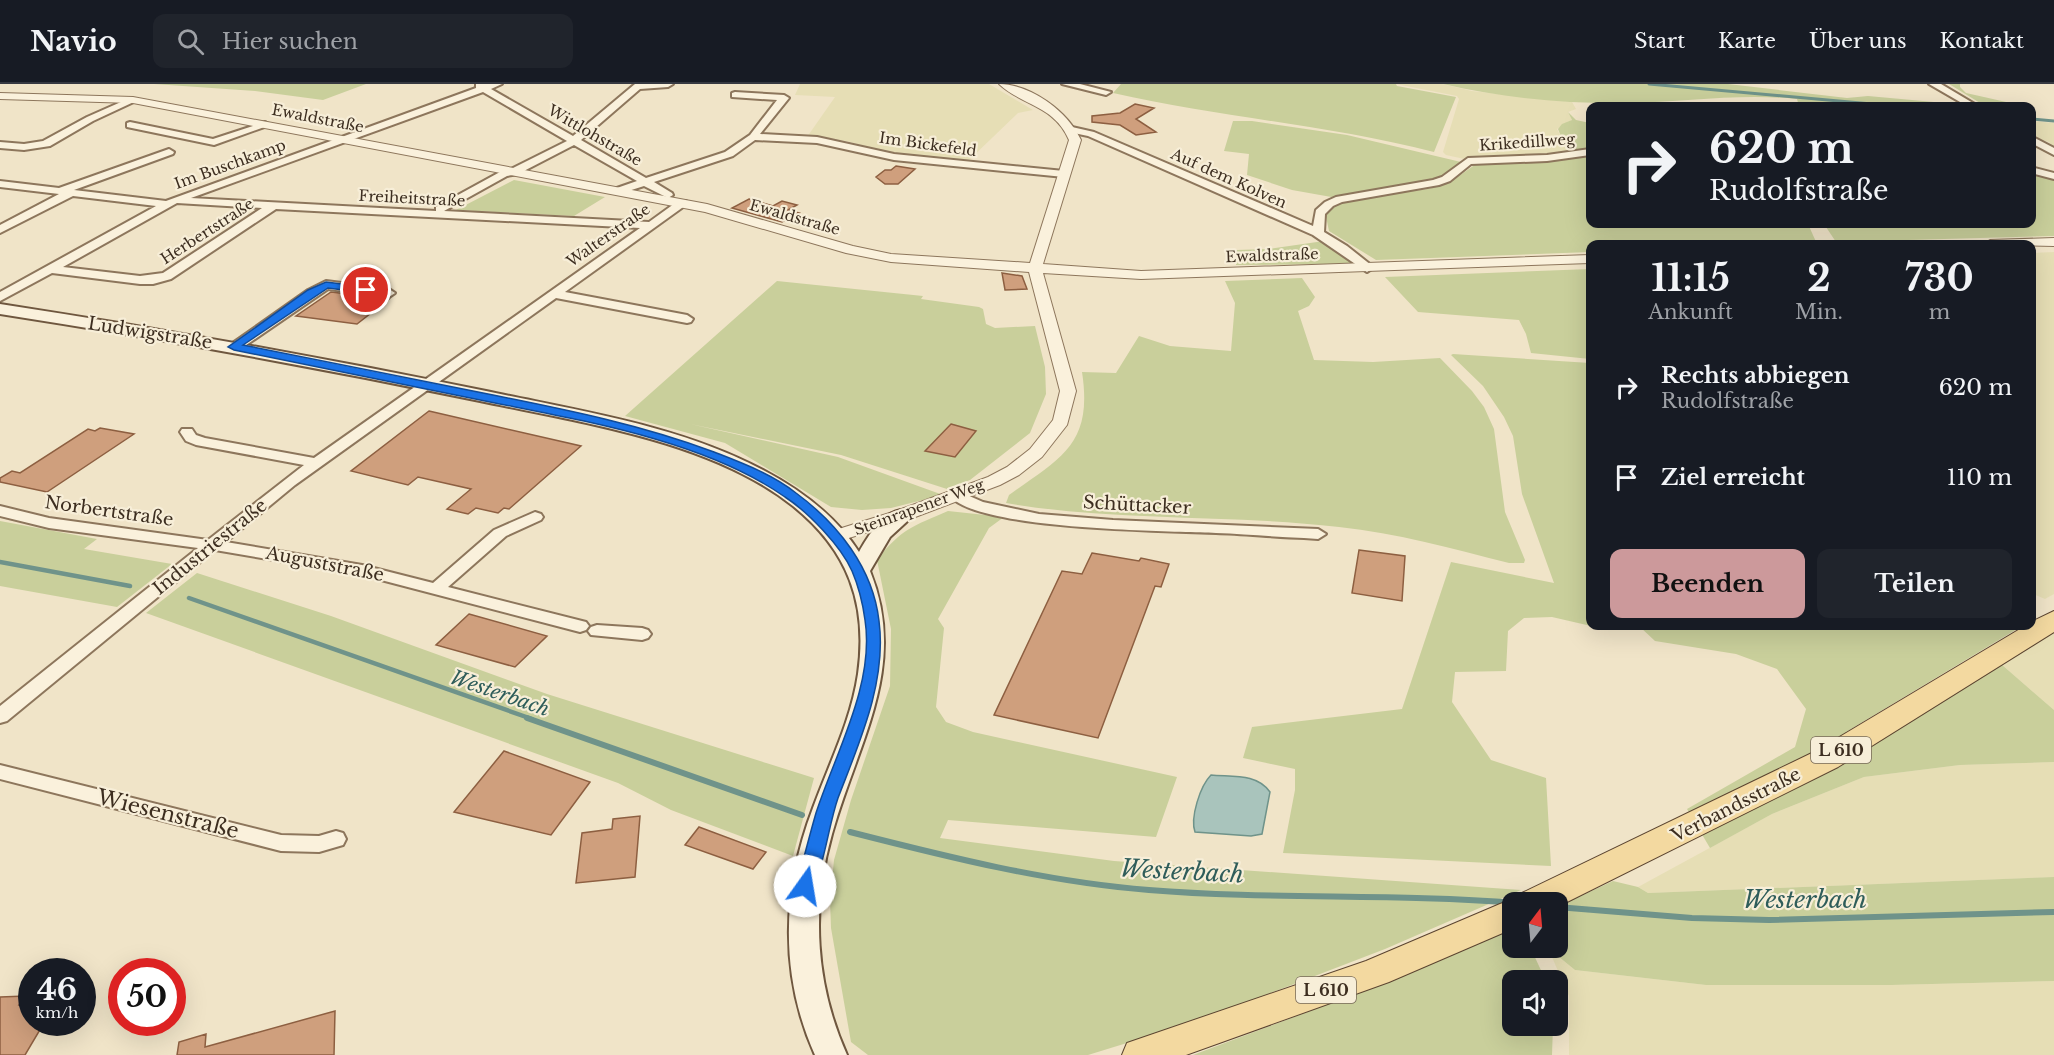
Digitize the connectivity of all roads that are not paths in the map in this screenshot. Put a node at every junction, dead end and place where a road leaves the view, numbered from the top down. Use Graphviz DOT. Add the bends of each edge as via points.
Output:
graph roads {
  1 [pos="497,84"];
  2 [pos="668,84"];
  3 [pos="1004,84"];
  4 [pos="1067,84"];
  5 [pos="1934,84"];
  6 [pos="639,85"];
  7 [pos="479,86"];
  8 [pos="1106,92"];
  9 [pos="735,95"];
  10 [pos="0,96"];
  11 [pos="133,100"];
  12 [pos="1965,102"];
  13 [pos="130,125"];
  14 [pos="265,125"];
  15 [pos="1072,130"];
  16 [pos="753,137"];
  17 [pos="342,139"];
  18 [pos="574,141"];
  19 [pos="2036,142"];
  20 [pos="0,145"];
  21 [pos="169,152"];
  22 [pos="2054,152"];
  23 [pos="1586,153"];
  24 [pos="2036,171"];
  25 [pos="514,172"];
  26 [pos="1064,174"];
  27 [pos="2054,176"];
  28 [pos="646,182"];
  29 [pos="0,184"];
  30 [pos="618,191"];
  31 [pos="57,192"];
  32 [pos="70,193"];
  33 [pos="669,195"];
  34 [pos="169,202"];
  35 [pos="682,203"];
  36 [pos="273,206"];
  37 [pos="440,209"];
  38 [pos="650,225"];
  39 [pos="0,230"];
  40 [pos="1319,231"];
  41 [pos="2054,242"];
  42 [pos="2036,243"];
  43 [pos="1586,259"];
  44 [pos="1366,268"];
  45 [pos="50,269"];
  46 [pos="1035,269"];
  47 [pos="389,293"];
  48 [pos="554,294"];
  49 [pos="0,297"];
  50 [pos="0,309"];
  51 [pos="687,319"];
  52 [pos="234,347"];
  53 [pos="426,384"];
  54 [pos="187,432"];
  55 [pos="316,463"];
  56 [pos="958,496"];
  57 [pos="0,511"];
  58 [pos="903,515"];
  59 [pos="535,517"];
  60 [pos="1318,534"];
  61 [pos="836,536"];
  62 [pos="213,545"];
  63 [pos="859,571"];
  64 [pos="437,588"];
  65 [pos="2054,620"];
  66 [pos="642,634"];
  67 [pos="0,716"];
  68 [pos="0,772"];
  69 [pos="336,839"];
  70 [pos="1557,892"];
  71 [pos="1502,918"];
  72 [pos="831,1055"];
  73 [pos="1140,1055"];
  1 -- 7 [label="street, Im Buschkamp"];
  2 -- 6 [label="street"];
  3 -- 15 [label="street" via="1064,120"];
  4 -- 8 [label="street"];
  5 -- 12 [label="street"];
  6 -- 18 [label="street"];
  7 -- 17 [label="street, Im Buschkamp"];
  7 -- 18 [label="street, Wittlohstraße"];
  9 -- 16 [label="street" via="784,98"];
  10 -- 11 [label="street, Ewaldstraße"];
  11 -- 14 [label="street, Ewaldstraße"];
  11 -- 20 [label="street" via="36,147"];
  13 -- 14 [label="street" via="209,144"];
  14 -- 17 [label="street, Ewaldstraße"];
  15 -- 26 [label="street" via="1075,140"];
  15 -- 40 [label="street, Auf dem Kolven" via="1091,134"];
  16 -- 26 [label="street, Im Bickefeld" via="817,141 894,157"];
  16 -- 28 [label="street" via="729,154"];
  17 -- 25 [label="street, Ewaldstraße"];
  17 -- 34 [label="street, Im Buschkamp"];
  18 -- 25 [label="street"];
  18 -- 28 [label="street, Wittlohstraße"];
  19 -- 22 [label="street"];
  21 -- 31 [label="street"];
  23 -- 40 [label="street, Krikedillweg" via="1468,161 1435,183 1326,204 1317,220"];
  24 -- 27 [label="street"];
  25 -- 30 [label="street, Ewaldstraße"];
  25 -- 37 [label="street"];
  26 -- 46 [label="street"];
  28 -- 30 [label="street"];
  28 -- 33 [label="street, Wittlohstraße"];
  29 -- 31 [label="street, Freiheitstraße"];
  30 -- 35 [label="street, Ewaldstraße"];
  31 -- 32 [label="street, Freiheitstraße"];
  32 -- 34 [label="street, Freiheitstraße"];
  32 -- 39 [label="street"];
  34 -- 36 [label="street, Freiheitstraße"];
  34 -- 45 [label="street, Im Buschkamp"];
  35 -- 38 [label="street, Walterstraße"];
  35 -- 46 [label="street, Ewaldstraße" via="881,256"];
  36 -- 38 [label="street, Freiheitstraße"];
  36 -- 45 [label="street, Herbertstraße" via="166,276 140,280"];
  38 -- 48 [label="street, Walterstraße"];
  40 -- 44 [label="street, Auf dem Kolven"];
  41 -- 42 [label="street"];
  43 -- 44 [label="street, Ewaldstraße"];
  44 -- 46 [label="street, Ewaldstraße" via="1141,275"];
  45 -- 49 [label="street, Im Buschkamp"];
  46 -- 56 [label="street, Steinrapener Weg" via="1068,391 1061,421 1036,453 1013,471"];
  47 -- 52 [label="street" via="326,285"];
  48 -- 51 [label="street, Walterstraße"];
  48 -- 53 [label="street, Walterstraße"];
  50 -- 52 [label="main road, Ludwigstraße"];
  52 -- 53 [label="main road, Ludwigstraße"];
  53 -- 55 [label="street, Industriestraße"];
  53 -- 61 [label="main road, Ludwigstraße" via="641,432 700,450 747,469 791,495"];
  54 -- 55 [label="street" via="201,442"];
  55 -- 62 [label="street, Industriestraße"];
  56 -- 58 [label="street, Steinrapener Weg"];
  56 -- 60 [label="street, Schüttacker" via="984,508 1075,521"];
  57 -- 62 [label="street, Norbertstraße" via="49,523"];
  58 -- 61 [label="street, Steinrapener Weg"];
  58 -- 63 [label="main road" via="881,533"];
  59 -- 64 [label="street" via="500,533"];
  61 -- 63 [label="main road, Ludwigstraße"];
  62 -- 64 [label="street, Auguststraße" via="362,570"];
  62 -- 67 [label="street, Industriestraße"];
  63 -- 72 [label="main road, Ludwigstraße" via="872,621 871,670 861,717 814,848 802,918 804,963 813,1013"];
  64 -- 66 [label="street, Auguststraße" via="589,629"];
  65 -- 70 [label="main road, Verbandsstraße / L 610" via="1827,759"];
  68 -- 69 [label="street, Wiesenstraße" via="281,843 319,844"];
  71 -- 73 [label="main road, L 610" via="1377,972"];
}
